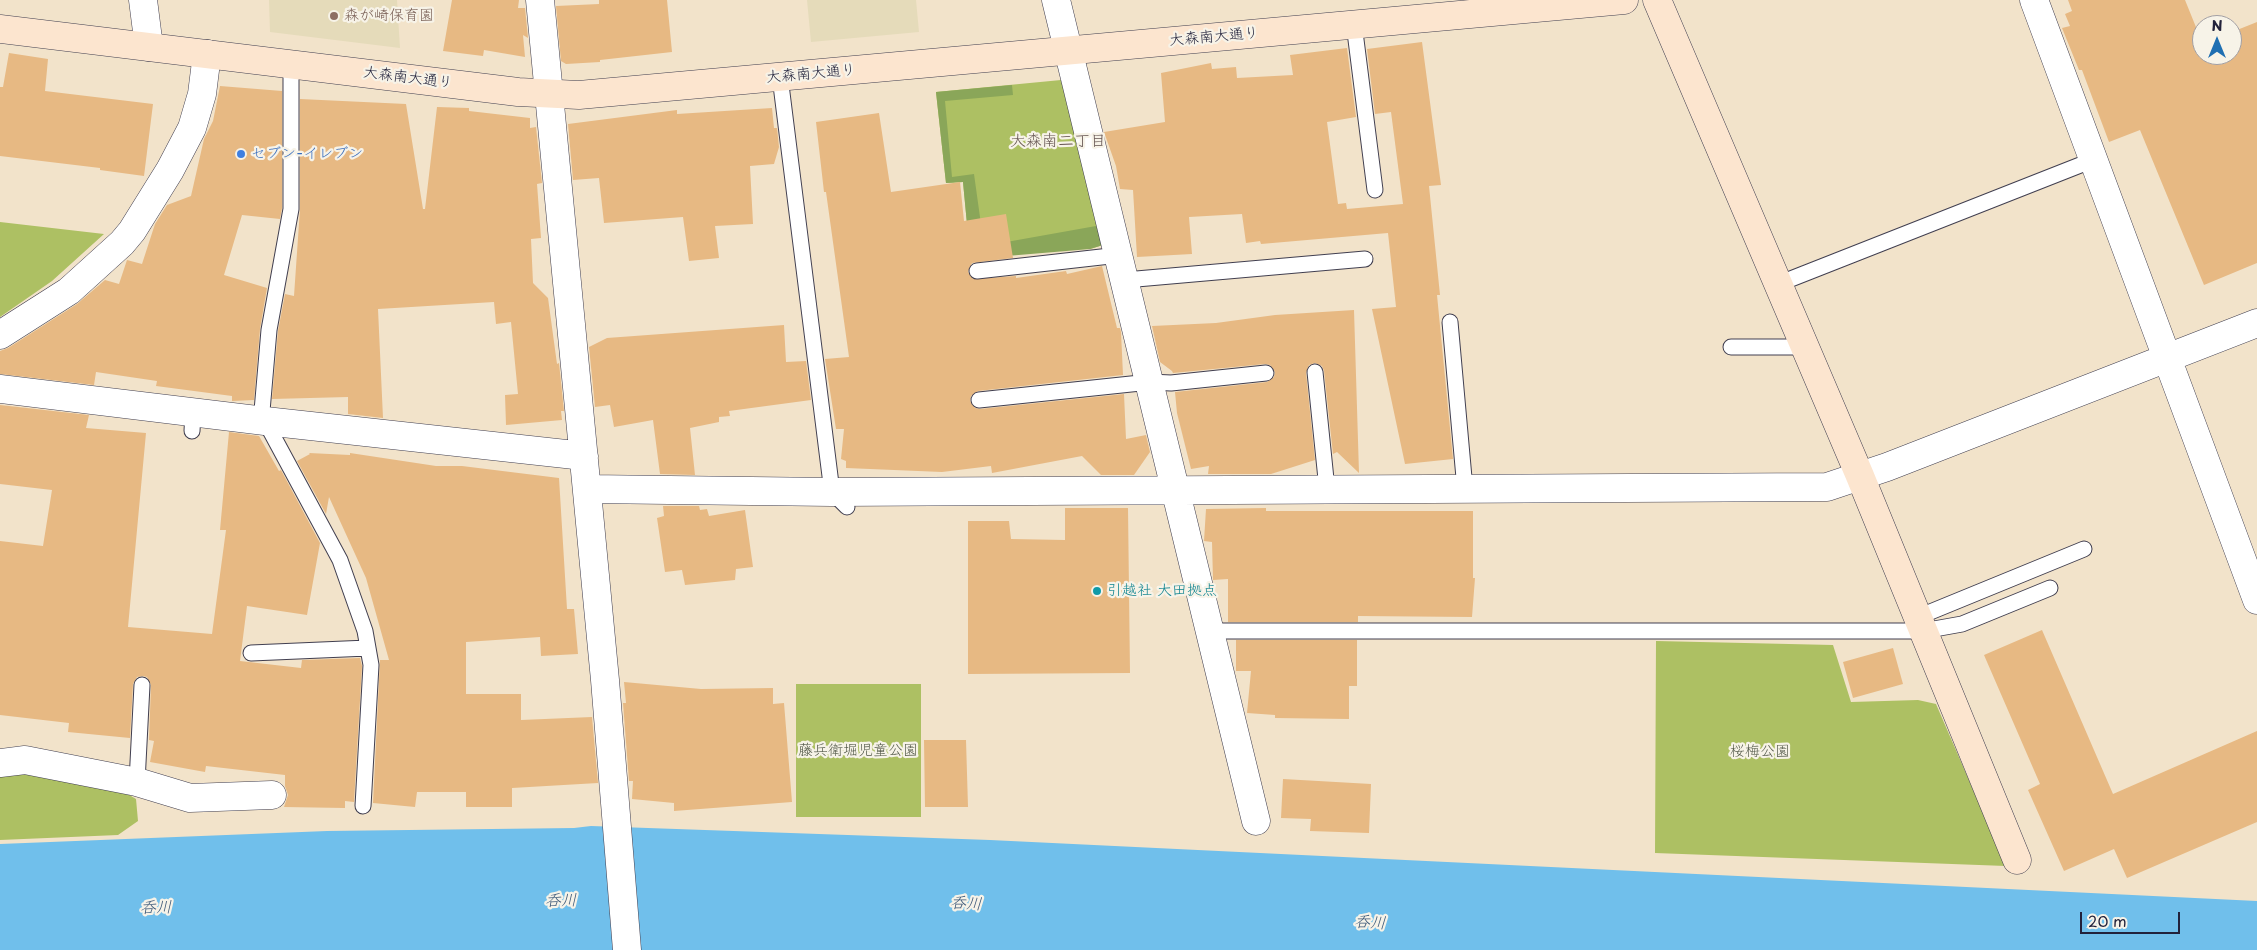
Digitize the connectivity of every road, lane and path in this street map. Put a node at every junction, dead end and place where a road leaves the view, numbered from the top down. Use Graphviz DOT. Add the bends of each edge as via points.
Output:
graph roads {
  1 [pos="142,0"];
  2 [pos="540,0"];
  3 [pos="1056,0"];
  4 [pos="1624,0"];
  5 [pos="1657,0"];
  6 [pos="2034,0"];
  7 [pos="1354,24"];
  8 [pos="0,29"];
  9 [pos="149,47"];
  10 [pos="1069,50"];
  11 [pos="207,54"];
  12 [pos="291,64"];
  13 [pos="780,77"];
  14 [pos="550,95"];
  15 [pos="2093,160"];
  16 [pos="1375,190"];
  17 [pos="1365,259"];
  18 [pos="1122,267"];
  19 [pos="977,271"];
  20 [pos="1778,284"];
  21 [pos="1450,322"];
  22 [pos="2257,323"];
  23 [pos="0,336"];
  24 [pos="1731,347"];
  25 [pos="1806,347"];
  26 [pos="2167,358"];
  27 [pos="1315,372"];
  28 [pos="1266,374"];
  29 [pos="1150,382"];
  30 [pos="0,389"];
  31 [pos="979,400"];
  32 [pos="265,421"];
  33 [pos="584,456"];
  34 [pos="1860,476"];
  35 [pos="588,489"];
  36 [pos="1327,489"];
  37 [pos="1466,489"];
  38 [pos="1176,490"];
  39 [pos="839,499"];
  40 [pos="2084,549"];
  41 [pos="2250,562"];
  42 [pos="2050,588"];
  43 [pos="2257,600"];
  44 [pos="1921,624"];
  45 [pos="1209,632"];
  46 [pos="368,648"];
  47 [pos="251,653"];
  48 [pos="142,685"];
  49 [pos="0,763"];
  50 [pos="137,782"];
  51 [pos="272,795"];
  52 [pos="363,806"];
  53 [pos="1256,821"];
  54 [pos="2017,860"];
  55 [pos="627,950"];
  1 -- 9 [label="street"];
  2 -- 14 [label="street"];
  3 -- 10 [label="street"];
  4 -- 7 [label="street, 大森南大通り"];
  5 -- 20 [label="street"];
  6 -- 15 [label="street"];
  7 -- 10 [label="street, 大森南大通り"];
  7 -- 16 [label="lane"];
  8 -- 9 [label="street, 大森南大通り"];
  9 -- 11 [label="street, 大森南大通り"];
  10 -- 13 [label="street, 大森南大通り"];
  10 -- 18 [label="street"];
  11 -- 12 [label="street, 大森南大通り"];
  11 -- 23 [label="street" via="202,94 192,128 132,231 69,291"];
  12 -- 14 [label="street, 大森南大通り"];
  12 -- 32 [label="lane" via="291,209 269,330 262,411"];
  13 -- 14 [label="street, 大森南大通り" via="579,96"];
  13 -- 39 [label="lane"];
  14 -- 33 [label="street"];
  15 -- 20 [label="lane"];
  15 -- 26 [label="street"];
  17 -- 18 [label="lane"];
  18 -- 19 [label="lane"];
  18 -- 29 [label="street"];
  20 -- 25 [label="street"];
  21 -- 37 [label="lane"];
  22 -- 26 [label="street"];
  24 -- 25 [label="lane"];
  25 -- 34 [label="street"];
  26 -- 34 [label="street"];
  26 -- 41 [label="street"];
  27 -- 36 [label="lane"];
  28 -- 29 [label="lane" via="1171,384"];
  29 -- 31 [label="lane"];
  29 -- 38 [label="street"];
  30 -- 32 [label="street" via="192,421"];
  32 -- 33 [label="street"];
  32 -- 46 [label="lane" via="340,560"];
  33 -- 35 [label="street"];
  34 -- 37 [label="street" via="1827,487 1799,488"];
  34 -- 44 [label="street"];
  35 -- 39 [label="street"];
  35 -- 55 [label="street"];
  36 -- 37 [label="street"];
  36 -- 38 [label="street"];
  38 -- 39 [label="street"];
  38 -- 45 [label="street"];
  40 -- 44 [label="lane"];
  41 -- 43 [label="street"];
  42 -- 44 [label="lane" via="1962,624"];
  44 -- 45 [label="lane"];
  44 -- 54 [label="street"];
  45 -- 53 [label="street"];
  46 -- 47 [label="lane"];
  46 -- 52 [label="lane" via="371,665"];
  48 -- 50 [label="lane"];
  49 -- 50 [label="street" via="24,760"];
  50 -- 51 [label="street" via="190,798"];
}
